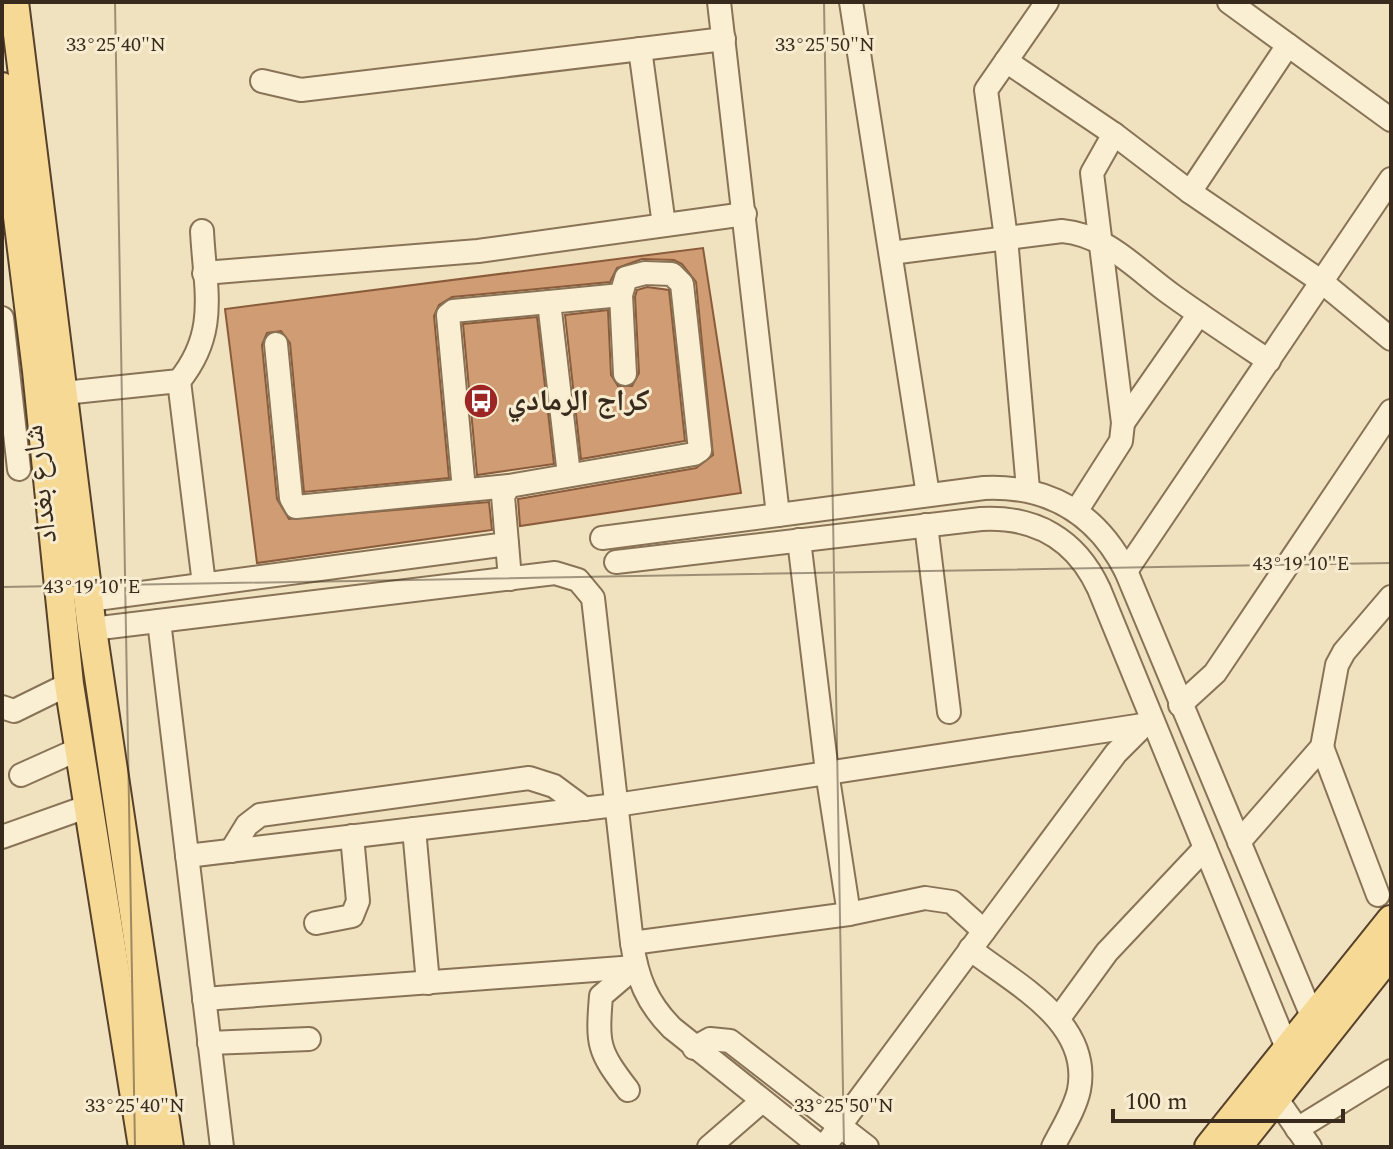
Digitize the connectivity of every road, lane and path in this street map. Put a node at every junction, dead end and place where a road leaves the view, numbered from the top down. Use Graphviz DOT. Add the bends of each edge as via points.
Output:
graph roads {
  1 [pos="14,2"];
  2 [pos="719,2"];
  3 [pos="851,2"];
  4 [pos="1047,2"];
  5 [pos="1229,2"];
  6 [pos="724,39"];
  7 [pos="1288,45"];
  8 [pos="640,49"];
  9 [pos="1006,61"];
  10 [pos="262,81"];
  11 [pos="2,87"];
  12 [pos="1391,120"];
  13 [pos="1114,134"];
  14 [pos="6,143"];
  15 [pos="1391,179"];
  16 [pos="1190,192"];
  17 [pos="745,214"];
  18 [pos="664,225"];
  19 [pos="202,231"];
  20 [pos="1006,238"];
  21 [pos="1100,242"];
  22 [pos="891,253"];
  23 [pos="204,273"];
  24 [pos="1322,282"];
  25 [pos="621,295"];
  26 [pos="549,302"];
  27 [pos="1199,314"];
  28 [pos="2,318"];
  29 [pos="43,330"];
  30 [pos="1391,339"];
  31 [pos="276,344"];
  32 [pos="1269,361"];
  33 [pos="16,373"];
  34 [pos="625,374"];
  35 [pos="179,381"];
  36 [pos="64,393"];
  37 [pos="1391,411"];
  38 [pos="1123,423"];
  39 [pos="19,469"];
  40 [pos="569,475"];
  41 [pos="509,486"];
  42 [pos="1028,489"];
  43 [pos="464,490"];
  44 [pos="928,495"];
  45 [pos="1077,510"];
  46 [pos="778,515"];
  47 [pos="926,525"];
  48 [pos="602,538"];
  49 [pos="799,540"];
  50 [pos="507,544"];
  51 [pos="616,562"];
  52 [pos="1126,571"];
  53 [pos="510,579"];
  54 [pos="204,584"];
  55 [pos="1391,597"];
  56 [pos="89,600"];
  57 [pos="159,621"];
  58 [pos="92,629"];
  59 [pos="69,684"];
  60 [pos="1180,705"];
  61 [pos="2,707"];
  62 [pos="949,712"];
  63 [pos="1148,721"];
  64 [pos="1322,747"];
  65 [pos="79,749"];
  66 [pos="827,772"];
  67 [pos="21,775"];
  68 [pos="1215,786"];
  69 [pos="1187,802"];
  70 [pos="616,805"];
  71 [pos="89,806"];
  72 [pos="585,809"];
  73 [pos="414,829"];
  74 [pos="352,836"];
  75 [pos="2,837"];
  76 [pos="1239,842"];
  77 [pos="1205,848"];
  78 [pos="231,851"];
  79 [pos="187,856"];
  80 [pos="119,900"];
  81 [pos="1385,908"];
  82 [pos="849,914"];
  83 [pos="316,923"];
  84 [pos="984,931"];
  85 [pos="632,943"];
  86 [pos="970,949"];
  87 [pos="1376,961"];
  88 [pos="635,967"];
  89 [pos="428,983"];
  90 [pos="204,999"];
  91 [pos="1312,1016"];
  92 [pos="1059,1018"];
  93 [pos="309,1039"];
  94 [pos="209,1043"];
  95 [pos="694,1048"];
  96 [pos="1287,1048"];
  97 [pos="1391,1071"];
  98 [pos="628,1090"];
  99 [pos="1276,1098"];
  100 [pos="762,1101"];
  101 [pos="840,1126"];
  102 [pos="1304,1138"];
  103 [pos="143,1147"];
  104 [pos="169,1147"];
  105 [pos="222,1147"];
  106 [pos="709,1147"];
  107 [pos="823,1147"];
  108 [pos="867,1147"];
  109 [pos="1053,1147"];
  110 [pos="1209,1147"];
  111 [pos="1237,1147"];
  1 -- 29 [label="main road, شارع بغداد"];
  2 -- 6 [label="street"];
  3 -- 22 [label="street"];
  4 -- 9 [label="street"];
  5 -- 7 [label="street"];
  6 -- 8 [label="street"];
  6 -- 17 [label="street"];
  7 -- 12 [label="street"];
  7 -- 16 [label="street"];
  8 -- 10 [label="street" via="301,90"];
  8 -- 18 [label="street"];
  9 -- 13 [label="street"];
  9 -- 20 [label="street" via="986,90"];
  11 -- 14 [label="main road, شارع بغداد"];
  13 -- 16 [label="street"];
  13 -- 21 [label="street" via="1092,173"];
  14 -- 29 [label="main road, شارع بغداد"];
  15 -- 24 [label="street"];
  16 -- 24 [label="street"];
  17 -- 18 [label="street"];
  17 -- 46 [label="street"];
  18 -- 23 [label="street" via="478,251"];
  19 -- 23 [label="street"];
  20 -- 21 [label="street" via="1062,231"];
  20 -- 22 [label="street"];
  20 -- 42 [label="street"];
  21 -- 27 [label="street"];
  21 -- 38 [label="street"];
  22 -- 44 [label="street"];
  23 -- 35 [label="street" via="208,329 196,361"];
  24 -- 30 [label="street"];
  24 -- 32 [label="street"];
  25 -- 26 [label="street"];
  25 -- 34 [label="street"];
  25 -- 40 [label="street" via="629,275 672,274 682,284 702,445 694,454"];
  26 -- 40 [label="street"];
  26 -- 43 [label="street" via="448,315"];
  27 -- 32 [label="street"];
  27 -- 38 [label="street"];
  28 -- 33 [label="street"];
  29 -- 33 [label="main road, شارع بغداد"];
  29 -- 36 [label="main road, شارع بغداد"];
  31 -- 43 [label="street" via="293,505"];
  32 -- 52 [label="street"];
  33 -- 39 [label="street"];
  33 -- 59 [label="main road, شارع بغداد"];
  35 -- 36 [label="street"];
  35 -- 54 [label="street"];
  36 -- 56 [label="main road, شارع بغداد"];
  37 -- 60 [label="street" via="1215,673"];
  38 -- 45 [label="street" via="1121,441"];
  40 -- 41 [label="street"];
  41 -- 43 [label="street"];
  41 -- 50 [label="street" via="503,496"];
  42 -- 44 [label="street"];
  42 -- 45 [label="street"];
  44 -- 46 [label="street"];
  45 -- 52 [label="street" via="1114,547"];
  46 -- 48 [label="street"];
  47 -- 49 [label="street"];
  47 -- 62 [label="street"];
  47 -- 63 [label="street" via="1017,520 1039,526 1076,551 1094,578"];
  49 -- 51 [label="street"];
  49 -- 66 [label="street"];
  50 -- 53 [label="street"];
  50 -- 54 [label="street"];
  52 -- 60 [label="street"];
  53 -- 57 [label="street"];
  53 -- 70 [label="street" via="563,573 578,580 593,598"];
  54 -- 56 [label="street"];
  55 -- 64 [label="street" via="1337,665"];
  56 -- 58 [label="main road, شارع بغداد"];
  57 -- 58 [label="street"];
  57 -- 79 [label="street"];
  58 -- 80 [label="main road, شارع بغداد"];
  59 -- 61 [label="street" via="14,711"];
  59 -- 65 [label="main road, شارع بغداد"];
  60 -- 68 [label="street"];
  63 -- 66 [label="street"];
  63 -- 69 [label="street"];
  63 -- 84 [label="street" via="1116,753"];
  64 -- 76 [label="street"];
  64 -- 81 [label="street"];
  65 -- 67 [label="street"];
  65 -- 71 [label="main road, شارع بغداد"];
  66 -- 70 [label="street"];
  66 -- 82 [label="street"];
  68 -- 69 [label="street"];
  68 -- 76 [label="street"];
  69 -- 77 [label="street"];
  70 -- 72 [label="street"];
  70 -- 85 [label="street"];
  71 -- 75 [label="street"];
  71 -- 80 [label="main road, شارع بغداد"];
  72 -- 73 [label="street"];
  72 -- 78 [label="street" via="554,786 529,778 260,815"];
  73 -- 74 [label="street"];
  73 -- 89 [label="street"];
  74 -- 78 [label="street"];
  74 -- 83 [label="street" via="358,901 352,916"];
  76 -- 91 [label="street"];
  77 -- 92 [label="street" via="1121,935"];
  77 -- 96 [label="street"];
  78 -- 79 [label="street"];
  79 -- 90 [label="street"];
  80 -- 103 [label="main road, شارع بغداد"];
  80 -- 104 [label="main road, شارع بغداد"];
  81 -- 87 [label="main road"];
  82 -- 84 [label="street" via="925,898 952,902"];
  82 -- 85 [label="street"];
  84 -- 86 [label="street"];
  85 -- 88 [label="street"];
  86 -- 92 [label="street"];
  86 -- 101 [label="street"];
  87 -- 91 [label="main road"];
  87 -- 99 [label="main road"];
  88 -- 89 [label="street"];
  88 -- 95 [label="street" via="659,1015"];
  88 -- 98 [label="street" via="601,996 599,1026 602,1056"];
  89 -- 90 [label="street"];
  90 -- 94 [label="street"];
  91 -- 96 [label="main road"];
  92 -- 109 [label="street" via="1078,1053 1081,1072 1078,1092"];
  93 -- 94 [label="street"];
  94 -- 105 [label="street"];
  95 -- 100 [label="street"];
  95 -- 101 [label="street" via="710,1039 730,1041"];
  96 -- 110 [label="main road"];
  97 -- 102 [label="street"];
  99 -- 102 [label="street"];
  99 -- 111 [label="main road"];
  100 -- 106 [label="street"];
  100 -- 107 [label="street"];
  101 -- 107 [label="street"];
  101 -- 108 [label="street"];
}
